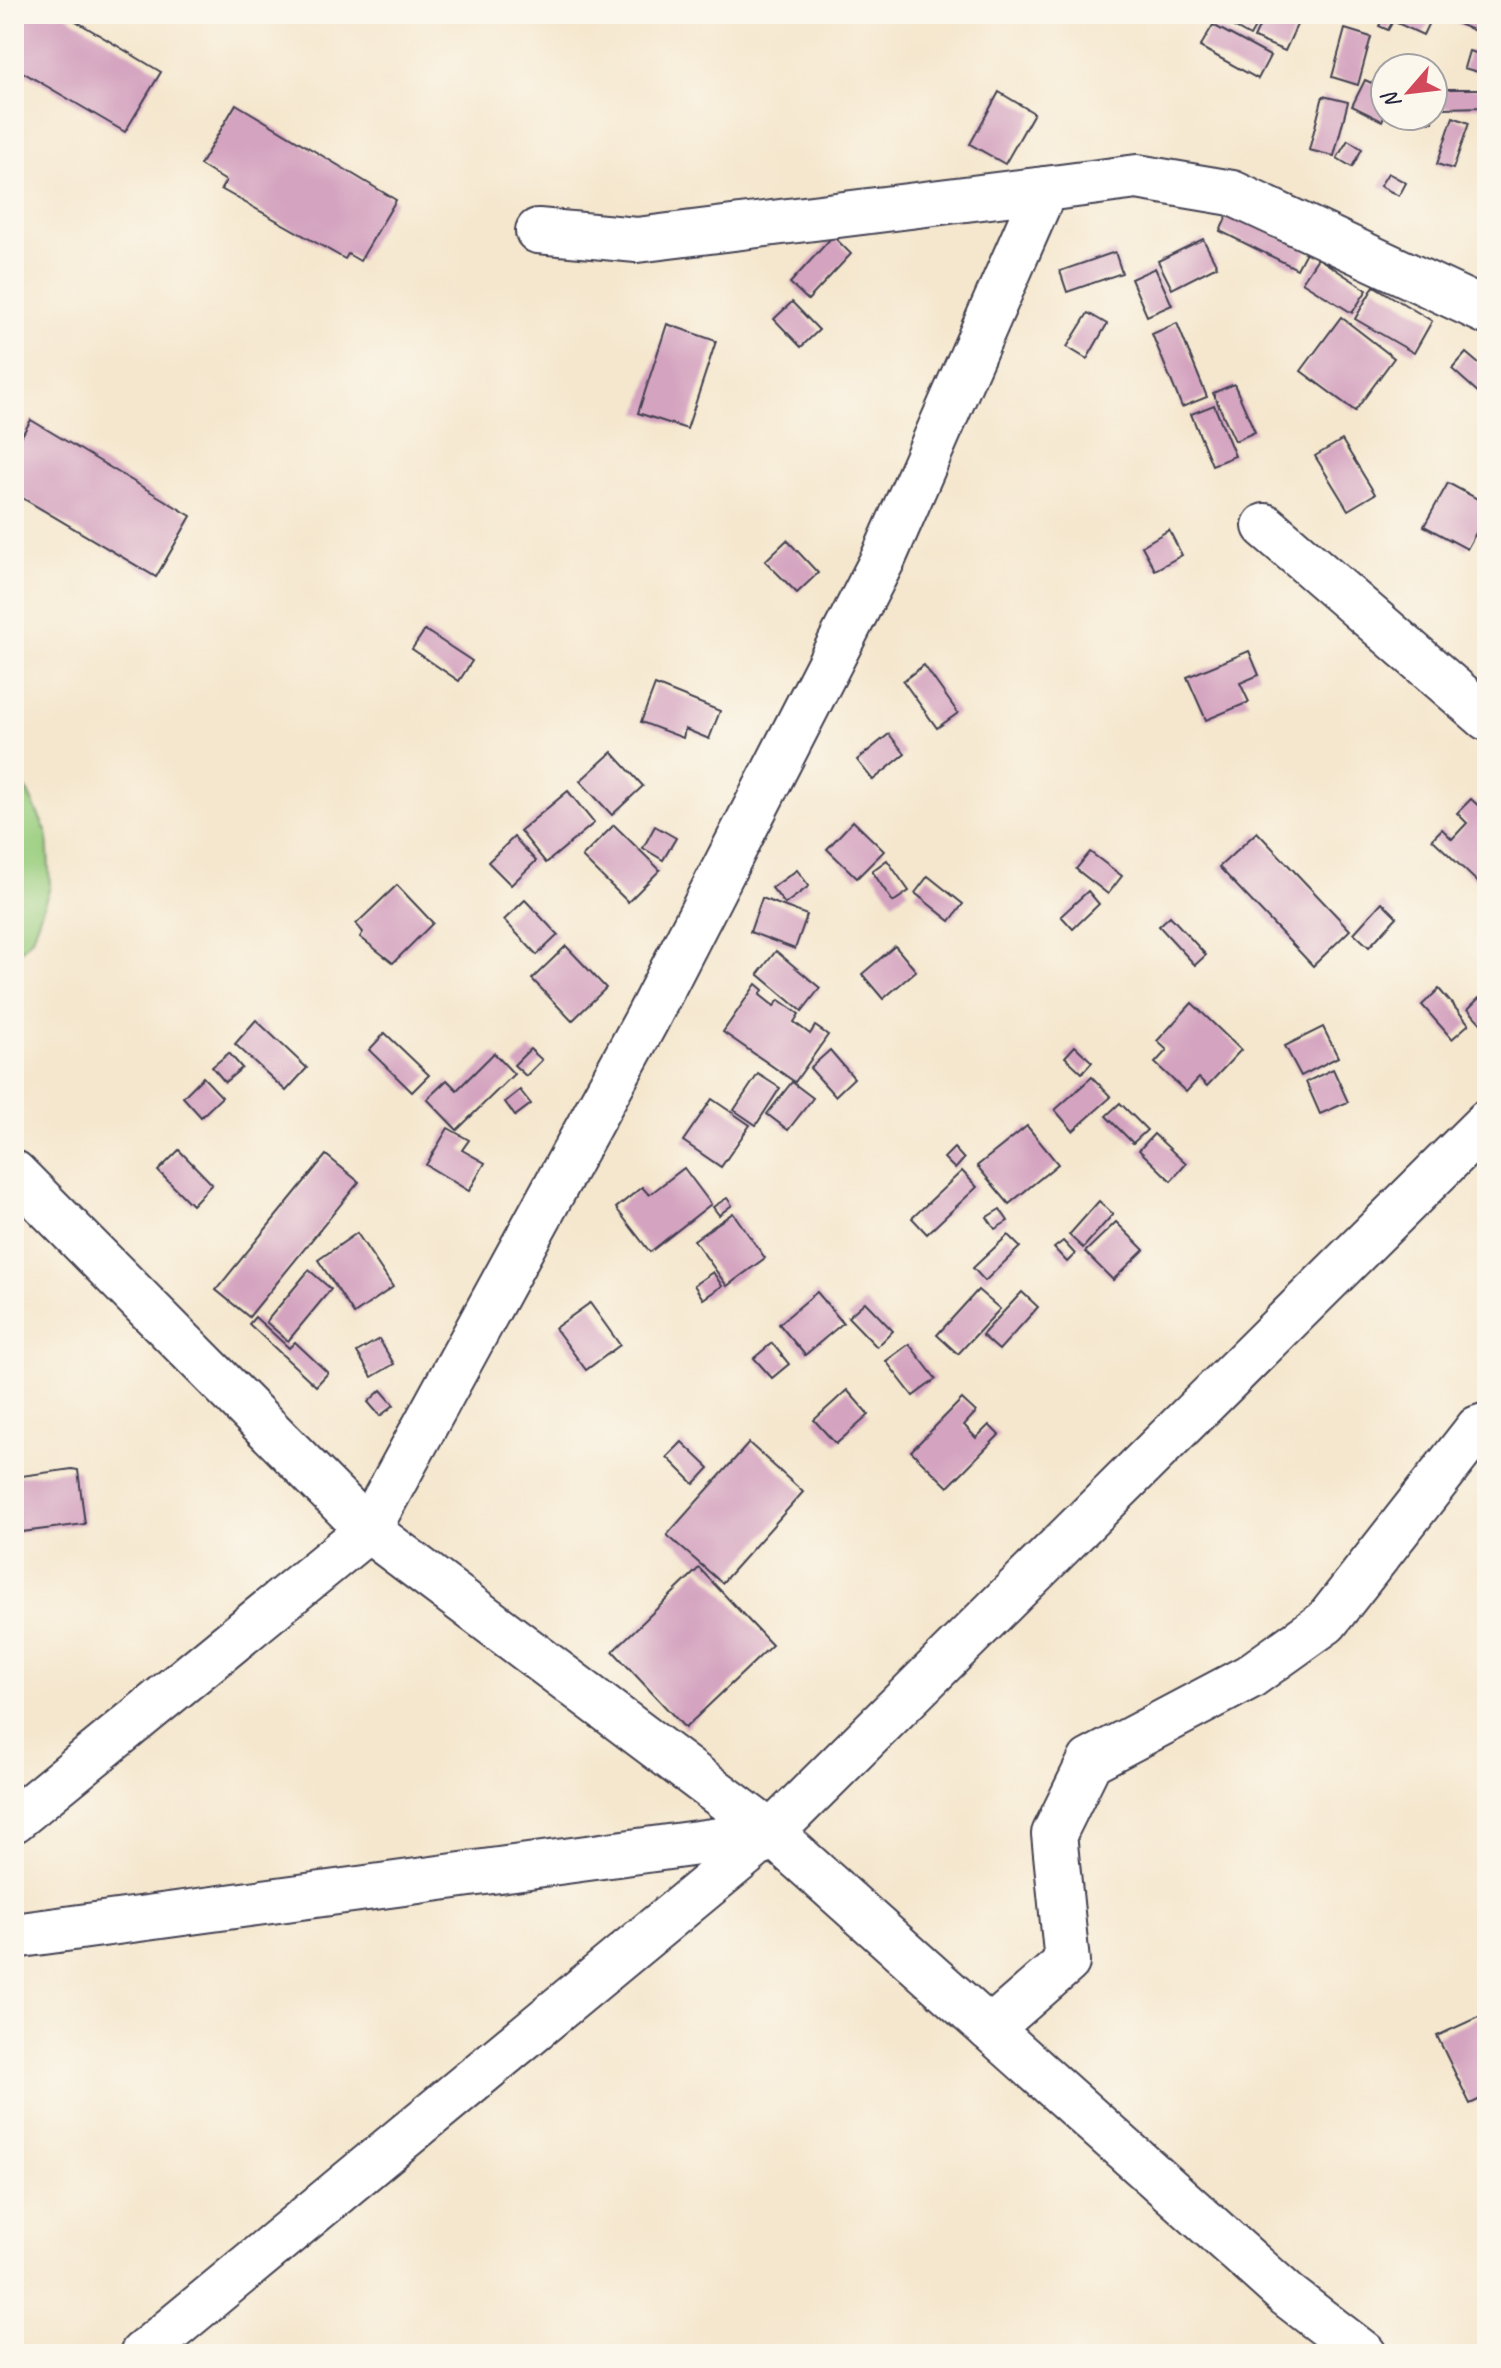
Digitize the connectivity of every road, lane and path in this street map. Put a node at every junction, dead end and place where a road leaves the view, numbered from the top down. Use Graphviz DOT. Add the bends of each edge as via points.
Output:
graph roads {
  1 [pos="1045,189"];
  2 [pos="538,231"];
  3 [pos="1487,312"];
  4 [pos="1265,526"];
  5 [pos="1487,718"];
  6 [pos="1487,1122"];
  7 [pos="14,1173"];
  8 [pos="1487,1425"];
  9 [pos="368,1530"];
  10 [pos="14,1820"];
  11 [pos="771,1833"];
  12 [pos="14,1936"];
  13 [pos="990,2029"];
  14 [pos="142,2354"];
  15 [pos="1364,2354"];
  1 -- 2 [label="street" via="637,240"];
  1 -- 3 [label="street" via="1137,177 1232,193"];
  1 -- 9 [label="street" via="876,573 646,1021"];
  4 -- 5 [label="street"];
  6 -- 11 [label="street"];
  7 -- 9 [label="street"];
  8 -- 13 [label="street" via="1478,1428 1326,1622 1249,1677 1090,1761 1054,1834 1067,1962"];
  9 -- 10 [label="street"];
  9 -- 11 [label="street"];
  11 -- 12 [label="street"];
  11 -- 13 [label="street"];
  11 -- 14 [label="street"];
  13 -- 15 [label="street" via="1286,2294"];
}
